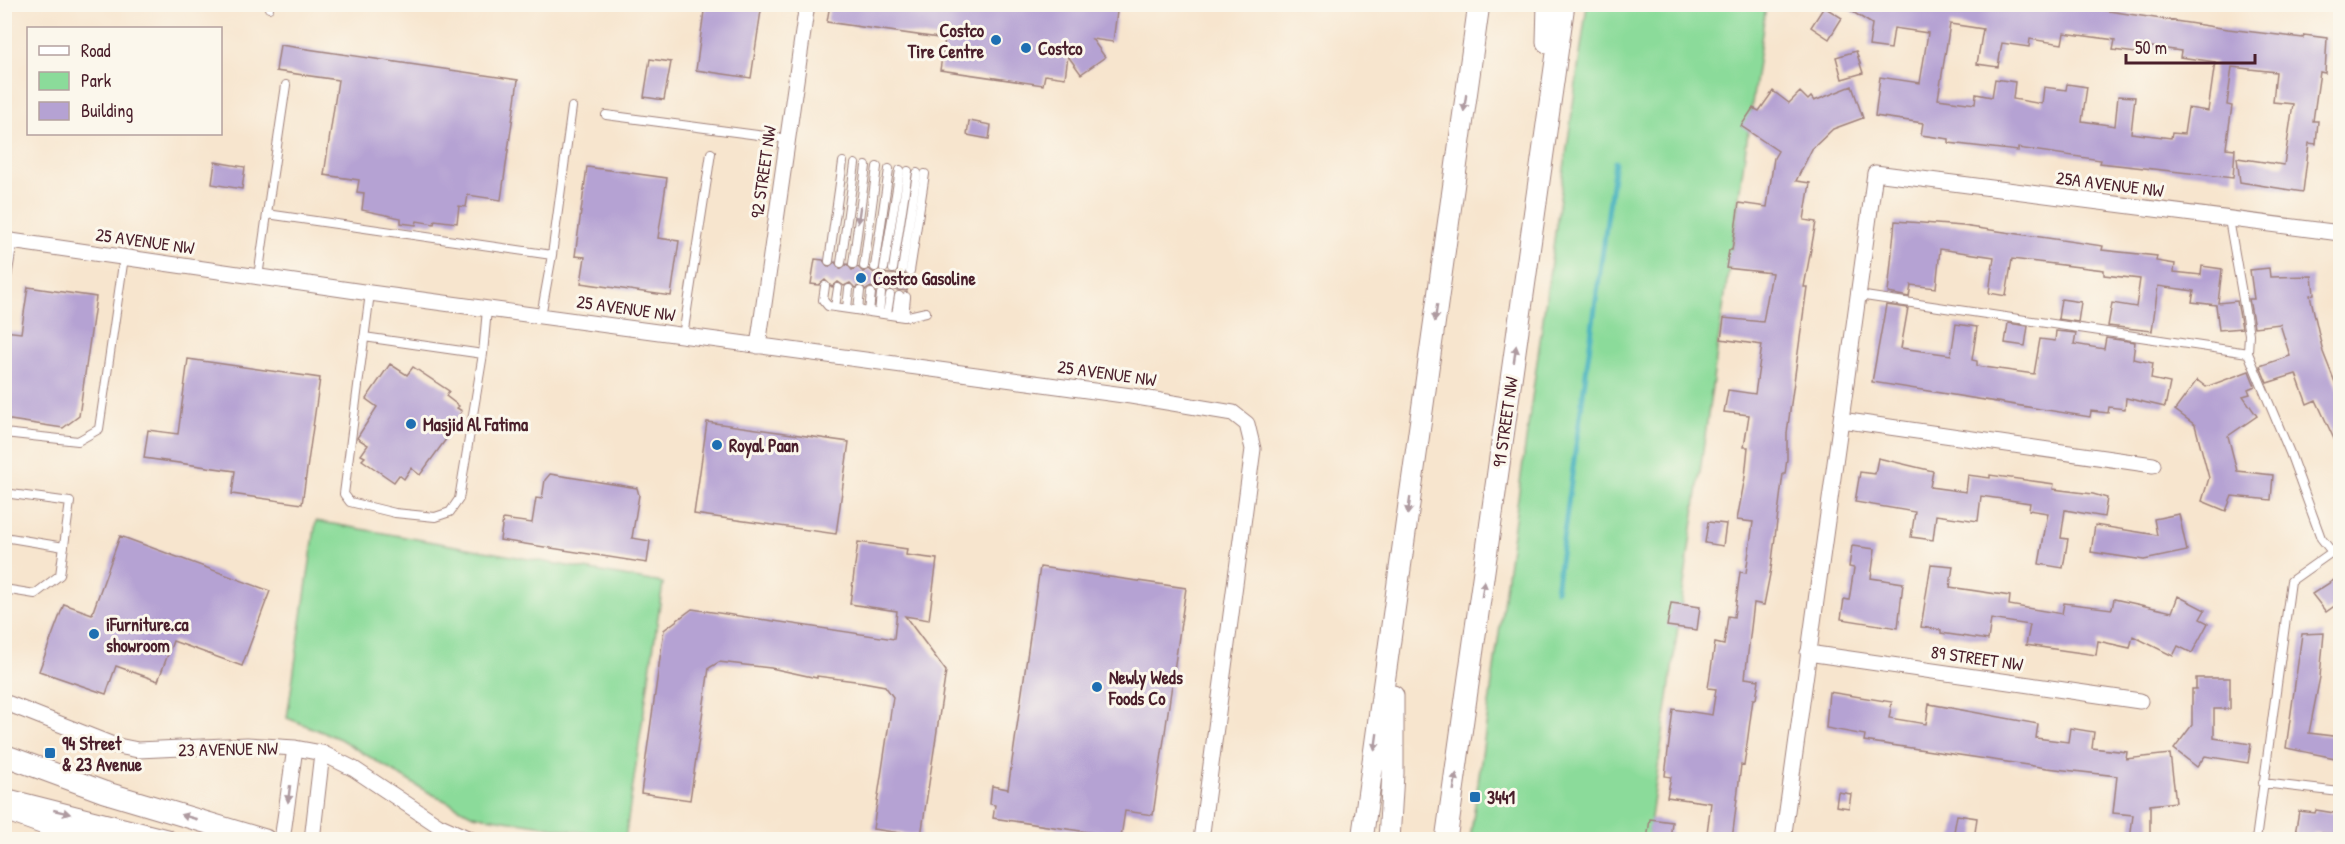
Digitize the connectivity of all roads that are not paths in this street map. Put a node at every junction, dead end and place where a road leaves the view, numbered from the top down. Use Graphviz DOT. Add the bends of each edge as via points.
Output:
graph roads {
  1 [pos="807,4"];
  2 [pos="1479,4"];
  3 [pos="1548,4"];
  4 [pos="1564,4"];
  5 [pos="286,85"];
  6 [pos="572,107"];
  7 [pos="606,115"];
  8 [pos="788,139"];
  9 [pos="1543,142"];
  10 [pos="711,153"];
  11 [pos="843,162"];
  12 [pos="855,164"];
  13 [pos="866,166"];
  14 [pos="877,167"];
  15 [pos="889,169"];
  16 [pos="904,171"];
  17 [pos="921,173"];
  18 [pos="267,214"];
  19 [pos="2229,219"];
  20 [pos="2340,233"];
  21 [pos="9,241"];
  22 [pos="552,255"];
  23 [pos="124,257"];
  24 [pos="829,261"];
  25 [pos="841,263"];
  26 [pos="853,264"];
  27 [pos="864,266"];
  28 [pos="874,267"];
  29 [pos="889,269"];
  30 [pos="906,271"];
  31 [pos="258,277"];
  32 [pos="825,286"];
  33 [pos="838,288"];
  34 [pos="849,290"];
  35 [pos="860,291"];
  36 [pos="871,292"];
  37 [pos="370,293"];
  38 [pos="886,294"];
  39 [pos="1858,295"];
  40 [pos="4,296"];
  41 [pos="903,297"];
  42 [pos="835,307"];
  43 [pos="847,308"];
  44 [pos="487,309"];
  45 [pos="858,310"];
  46 [pos="869,312"];
  47 [pos="926,312"];
  48 [pos="883,314"];
  49 [pos="541,316"];
  50 [pos="900,316"];
  51 [pos="684,336"];
  52 [pos="364,337"];
  53 [pos="758,346"];
  54 [pos="2248,352"];
  55 [pos="483,354"];
  56 [pos="1840,420"];
  57 [pos="4,433"];
  58 [pos="2153,465"];
  59 [pos="4,493"];
  60 [pos="4,537"];
  61 [pos="2340,546"];
  62 [pos="64,547"];
  63 [pos="2332,552"];
  64 [pos="4,590"];
  65 [pos="1393,622"];
  66 [pos="1808,653"];
  67 [pos="2140,701"];
  68 [pos="4,702"];
  69 [pos="295,748"];
  70 [pos="322,753"];
  71 [pos="4,755"];
  72 [pos="2263,783"];
  73 [pos="2340,792"];
  74 [pos="4,799"];
  75 [pos="1367,808"];
  76 [pos="4,810"];
  77 [pos="89,840"];
  78 [pos="166,840"];
  79 [pos="265,840"];
  80 [pos="282,840"];
  81 [pos="312,840"];
  82 [pos="472,840"];
  83 [pos="1201,840"];
  84 [pos="1358,840"];
  85 [pos="1362,840"];
  86 [pos="1389,840"];
  87 [pos="1446,840"];
  88 [pos="1783,840"];
  89 [pos="2256,840"];
  1 -- 8 [label="street, 92 STREET NW"];
  2 -- 65 [label="main road, one-way"];
  3 -- 9 [label="main road"];
  4 -- 9 [label="main road, 91 STREET NW"];
  5 -- 18 [label="lane"];
  6 -- 22 [label="lane"];
  7 -- 8 [label="lane"];
  8 -- 53 [label="street, 92 STREET NW"];
  87 -- 9 [label="main road, 91 STREET NW, one-way"];
  10 -- 51 [label="lane"];
  11 -- 24 [label="lane"];
  12 -- 25 [label="lane"];
  13 -- 26 [label="lane, one-way"];
  14 -- 27 [label="lane"];
  15 -- 28 [label="lane"];
  16 -- 29 [label="lane"];
  17 -- 30 [label="lane"];
  18 -- 22 [label="lane"];
  18 -- 31 [label="lane"];
  19 -- 20 [label="street, 25A AVENUE NW"];
  19 -- 39 [label="street, 25A AVENUE NW" via="1875,173"];
  19 -- 54 [label="lane" via="2249,334"];
  21 -- 23 [label="street, 25 AVENUE NW"];
  21 -- 40 [label="lane"];
  22 -- 49 [label="lane"];
  23 -- 31 [label="street, 25 AVENUE NW"];
  23 -- 57 [label="lane" via="99,429 78,441"];
  31 -- 37 [label="street, 25 AVENUE NW"];
  32 -- 42 [label="lane" via="824,304"];
  33 -- 42 [label="lane"];
  34 -- 43 [label="lane"];
  35 -- 45 [label="lane"];
  36 -- 46 [label="lane"];
  37 -- 44 [label="street, 25 AVENUE NW"];
  37 -- 52 [label="lane"];
  38 -- 48 [label="lane"];
  39 -- 54 [label="lane"];
  39 -- 56 [label="street"];
  41 -- 50 [label="lane"];
  42 -- 43 [label="lane"];
  43 -- 45 [label="lane"];
  44 -- 49 [label="street, 25 AVENUE NW"];
  44 -- 55 [label="lane"];
  45 -- 46 [label="lane"];
  46 -- 48 [label="lane"];
  47 -- 50 [label="lane"];
  48 -- 50 [label="lane"];
  49 -- 51 [label="street, 25 AVENUE NW"];
  51 -- 53 [label="street, 25 AVENUE NW"];
  52 -- 55 [label="lane"];
  52 -- 55 [label="lane" via="344,494 350,502 395,513 435,517 450,512 459,499"];
  53 -- 83 [label="street, 25 AVENUE NW" via="1131,396 1225,411 1240,418 1251,434 1253,449"];
  54 -- 63 [label="lane" via="2321,538"];
  56 -- 58 [label="street"];
  56 -- 66 [label="street"];
  59 -- 62 [label="lane" via="70,502"];
  60 -- 62 [label="lane"];
  61 -- 63 [label="lane"];
  62 -- 64 [label="lane" via="60,575 35,594"];
  63 -- 72 [label="lane" via="2291,581"];
  65 -- 75 [label="main road, one-way"];
  65 -- 86 [label="main road"];
  66 -- 67 [label="street, 89 STREET NW"];
  66 -- 88 [label="street"];
  68 -- 69 [label="street, 23 AVENUE NW" via="113,745 138,750 247,745"];
  69 -- 70 [label="street, 23 AVENUE NW"];
  69 -- 80 [label="street, one-way"];
  70 -- 81 [label="street"];
  70 -- 82 [label="street, 23 AVENUE NW" via="354,769 438,825"];
  79 -- 71 [label="main road, one-way" via="104,792"];
  72 -- 73 [label="lane"];
  72 -- 89 [label="lane"];
  74 -- 78 [label="main road, one-way"];
  75 -- 84 [label="main road"];
  75 -- 85 [label="main road"];
  76 -- 77 [label="main road"];
}
